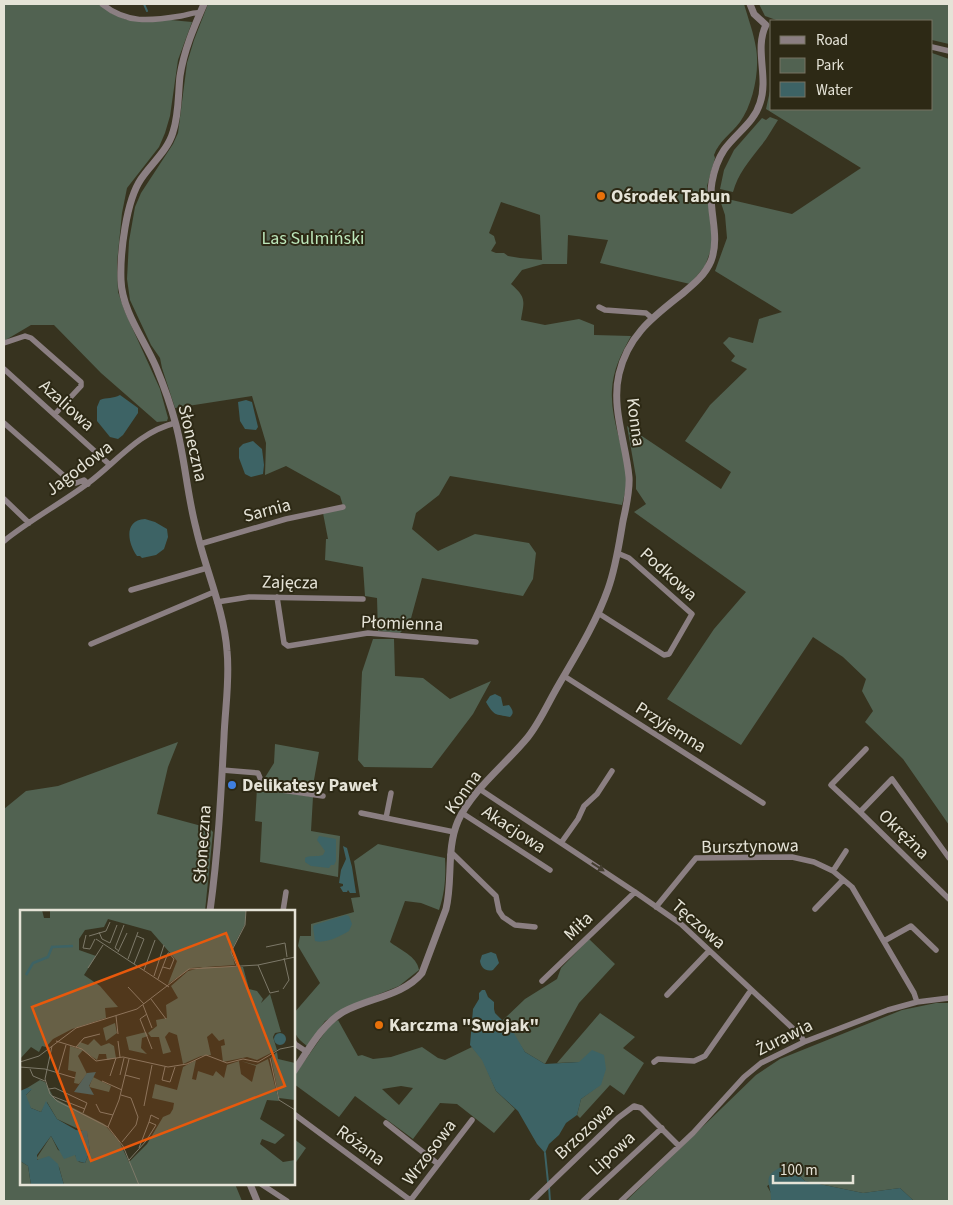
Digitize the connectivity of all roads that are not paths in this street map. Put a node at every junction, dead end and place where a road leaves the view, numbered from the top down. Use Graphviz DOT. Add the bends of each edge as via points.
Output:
graph roads {
  1 [pos="102,4"];
  2 [pos="204,4"];
  3 [pos="750,4"];
  4 [pos="200,13"];
  5 [pos="769,26"];
  6 [pos="933,47"];
  7 [pos="949,51"];
  8 [pos="599,308"];
  9 [pos="652,318"];
  10 [pos="4,343"];
  11 [pos="4,369"];
  12 [pos="55,414"];
  13 [pos="4,423"];
  14 [pos="175,424"];
  15 [pos="110,465"];
  16 [pos="88,484"];
  17 [pos="4,499"];
  18 [pos="343,507"];
  19 [pos="29,523"];
  20 [pos="4,541"];
  21 [pos="200,544"];
  22 [pos="618,553"];
  23 [pos="207,568"];
  24 [pos="131,590"];
  25 [pos="214,592"];
  26 [pos="277,597"];
  27 [pos="363,599"];
  28 [pos="217,602"];
  29 [pos="598,613"];
  30 [pos="476,642"];
  31 [pos="91,644"];
  32 [pos="564,676"];
  33 [pos="866,749"];
  34 [pos="222,770"];
  35 [pos="612,771"];
  36 [pos="480,790"];
  37 [pos="391,793"];
  38 [pos="323,796"];
  39 [pos="763,803"];
  40 [pos="860,812"];
  41 [pos="362,813"];
  42 [pos="462,813"];
  43 [pos="386,818"];
  44 [pos="454,832"];
  45 [pos="561,843"];
  46 [pos="846,851"];
  47 [pos="450,854"];
  48 [pos="949,858"];
  49 [pos="550,870"];
  50 [pos="833,871"];
  51 [pos="843,880"];
  52 [pos="286,892"];
  53 [pos="635,892"];
  54 [pos="949,898"];
  55 [pos="656,907"];
  56 [pos="815,909"];
  57 [pos="210,910"];
  58 [pos="283,910"];
  59 [pos="535,927"];
  60 [pos="884,941"];
  61 [pos="936,950"];
  62 [pos="709,951"];
  63 [pos="542,981"];
  64 [pos="750,990"];
  65 [pos="668,995"];
  66 [pos="949,998"];
  67 [pos="917,1002"];
  68 [pos="804,1042"];
  69 [pos="295,1044"];
  70 [pos="307,1052"];
  71 [pos="654,1062"];
  72 [pos="295,1070"];
  73 [pos="295,1115"];
  74 [pos="472,1120"];
  75 [pos="386,1124"];
  76 [pos="662,1128"];
  77 [pos="679,1146"];
  78 [pos="438,1164"];
  79 [pos="250,1185"];
  80 [pos="263,1185"];
  81 [pos="256,1201"];
  82 [pos="287,1201"];
  83 [pos="410,1201"];
  84 [pos="532,1201"];
  85 [pos="583,1201"];
  86 [pos="621,1201"];
  1 -- 4 [label="street" via="113,13 132,19 155,20"];
  2 -- 4 [label="street, Słoneczna"];
  3 -- 5 [label="street, Konna" via="754,14"];
  4 -- 14 [label="street, Słoneczna" via="180,76 173,132 134,192 121,263 124,297 156,368"];
  5 -- 9 [label="street, Konna" via="762,32 764,84 760,104 753,118 725,148 712,183 715,237 711,260 696,282"];
  6 -- 7 [label="street"];
  8 -- 9 [label="street" via="646,313"];
  9 -- 22 [label="street, Konna" via="639,331 627,351 617,383 618,416 629,486"];
  10 -- 12 [label="street" via="25,336 31,338 81,382 81,386"];
  11 -- 12 [label="street, Azaliowa"];
  12 -- 15 [label="street, Azaliowa"];
  13 -- 16 [label="street" via="71,482 84,480"];
  14 -- 15 [label="street, Jagodowa" via="149,433"];
  14 -- 21 [label="street, Słoneczna"];
  15 -- 16 [label="street, Jagodowa"];
  16 -- 19 [label="street, Jagodowa"];
  17 -- 19 [label="street"];
  18 -- 21 [label="street, Sarnia" via="286,519"];
  19 -- 20 [label="street, Jagodowa"];
  21 -- 23 [label="street, Słoneczna"];
  22 -- 29 [label="street, Konna"];
  22 -- 29 [label="street, Podkowa" via="629,558 692,614 669,654 664,656"];
  23 -- 24 [label="street"];
  23 -- 25 [label="street, Słoneczna"];
  25 -- 28 [label="street, Słoneczna"];
  25 -- 31 [label="street"];
  26 -- 27 [label="street, Zajęcza"];
  26 -- 28 [label="street, Zajęcza"];
  26 -- 30 [label="street, Płomienna" via="284,643 288,646 368,633"];
  28 -- 34 [label="street, Słoneczna" via="228,654"];
  29 -- 32 [label="street, Konna"];
  32 -- 36 [label="street, Konna" via="531,732"];
  32 -- 39 [label="street, Przyjemna"];
  33 -- 40 [label="street, Okrężna" via="831,785"];
  34 -- 38 [label="street" via="258,774 268,788"];
  34 -- 57 [label="street, Słoneczna"];
  35 -- 45 [label="street" via="597,794 584,806"];
  36 -- 42 [label="street, Konna"];
  36 -- 45 [label="street, Tęczowa"];
  37 -- 43 [label="street"];
  40 -- 48 [label="street, Okrężna" via="892,779"];
  40 -- 54 [label="street, Okrężna"];
  41 -- 43 [label="street"];
  42 -- 44 [label="street, Konna"];
  42 -- 49 [label="street, Akacjowa"];
  43 -- 44 [label="street"];
  44 -- 47 [label="street, Konna"];
  45 -- 53 [label="street, Tęczowa, one-way"];
  46 -- 50 [label="street"];
  47 -- 59 [label="street" via="496,896 503,917 515,925"];
  47 -- 70 [label="street, Konna" via="447,904 422,973 399,990 336,1017 326,1025"];
  50 -- 51 [label="street, Bursztynowa"];
  50 -- 55 [label="street, Bursztynowa" via="792,857 696,858"];
  51 -- 56 [label="street"];
  51 -- 60 [label="street, Bursztynowa" via="852,887"];
  52 -- 58 [label="street"];
  53 -- 55 [label="street, Tęczowa"];
  53 -- 63 [label="street, Miła"];
  55 -- 62 [label="street, Tęczowa" via="681,924"];
  60 -- 61 [label="street" via="911,926"];
  60 -- 67 [label="street, Bursztynowa"];
  62 -- 64 [label="street, Tęczowa"];
  62 -- 65 [label="street"];
  64 -- 68 [label="street, Tęczowa"];
  64 -- 71 [label="street" via="706,1056 696,1061 658,1059"];
  66 -- 67 [label="street, Żurawia"];
  67 -- 68 [label="street, Żurawia"];
  68 -- 77 [label="street, Żurawia" via="751,1070"];
  69 -- 70 [label="street"];
  70 -- 72 [label="street, Konna"];
  73 -- 83 [label="street, Różana"];
  74 -- 78 [label="street, Wrzosowa"];
  75 -- 78 [label="street"];
  76 -- 77 [label="street, Brzozowa"];
  76 -- 84 [label="street, Brzozowa" via="641,1108 634,1106"];
  76 -- 85 [label="street, Lipowa"];
  77 -- 86 [label="street, Żurawia"];
  78 -- 83 [label="street, Wrzosowa"];
  79 -- 81 [label="street"];
  80 -- 82 [label="street"];
}
